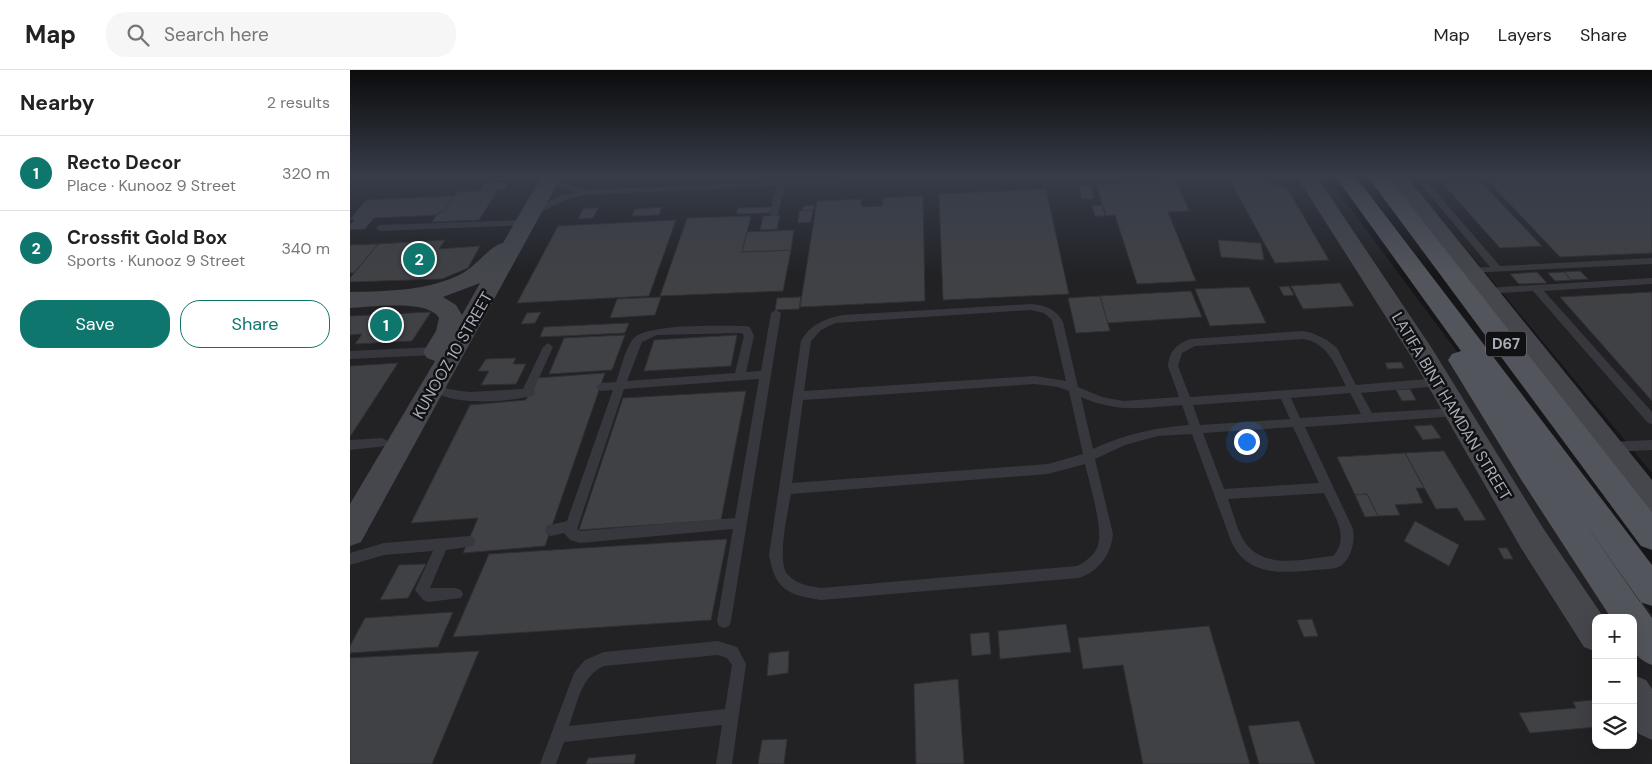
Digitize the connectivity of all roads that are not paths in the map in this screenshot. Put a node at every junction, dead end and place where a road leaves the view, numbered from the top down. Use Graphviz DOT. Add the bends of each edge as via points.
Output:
graph roads {
  1 [pos="534,209"];
  2 [pos="538,209"];
  3 [pos="775,209"];
  4 [pos="1328,209"];
  5 [pos="1370,209"];
  6 [pos="1404,209"];
  7 [pos="1422,209"];
  8 [pos="1447,209"];
  9 [pos="774,214"];
  10 [pos="526,223"];
  11 [pos="380,228"];
  12 [pos="1652,261"];
  13 [pos="1497,268"];
  14 [pos="1470,270"];
  15 [pos="1652,281"];
  16 [pos="1536,288"];
  17 [pos="1430,290"];
  18 [pos="1485,291"];
  19 [pos="397,298"];
  20 [pos="350,300"];
  21 [pos="776,313"];
  22 [pos="443,340"];
  23 [pos="548,347"];
  24 [pos="350,355"];
  25 [pos="765,375"];
  26 [pos="740,376"];
  27 [pos="1439,382"];
  28 [pos="620,385"];
  29 [pos="434,386"];
  30 [pos="601,387"];
  31 [pos="1072,387"];
  32 [pos="1354,389"];
  33 [pos="1284,395"];
  34 [pos="798,396"];
  35 [pos="1186,401"];
  36 [pos="1457,412"];
  37 [pos="1368,417"];
  38 [pos="1652,420"];
  39 [pos="1297,422"];
  40 [pos="1197,429"];
  41 [pos="382,443"];
  42 [pos="1652,444"];
  43 [pos="350,445"];
  44 [pos="1609,447"];
  45 [pos="1089,456"];
  46 [pos="1328,488"];
  47 [pos="784,489"];
  48 [pos="1220,494"];
  49 [pos="350,496"];
  50 [pos="1643,507"];
  51 [pos="740,523"];
  52 [pos="570,526"];
  53 [pos="551,530"];
  54 [pos="350,532"];
  55 [pos="1652,536"];
  56 [pos="469,542"];
  57 [pos="442,544"];
  58 [pos="350,559"];
  59 [pos="1652,591"];
  60 [pos="456,594"];
  61 [pos="1629,614"];
  62 [pos="724,621"];
  63 [pos="1637,626"];
  64 [pos="1592,629"];
  65 [pos="1652,648"];
  66 [pos="1637,699"];
  67 [pos="732,716"];
  68 [pos="1652,721"];
  69 [pos="559,735"];
  70 [pos="548,764"];
  71 [pos="724,764"];
  1 -- 10 [label="street, KUNOOZ 10 STREET"];
  2 -- 10 [label="lane"];
  3 -- 9 [label="lane"];
  4 -- 27 [label="street, LATIFA BINT HAMDAN STREET"];
  5 -- 17 [label="main road, D67"];
  6 -- 50 [label="main road, D67"];
  7 -- 14 [label="street, D67"];
  8 -- 13 [label="lane"];
  10 -- 11 [label="lane"];
  10 -- 19 [label="street" via="487,267 468,279 439,290"];
  10 -- 29 [label="street, KUNOOZ 10 STREET"];
  12 -- 13 [label="lane"];
  13 -- 14 [label="lane"];
  14 -- 18 [label="street, D67"];
  15 -- 16 [label="lane"];
  16 -- 18 [label="lane"];
  16 -- 38 [label="lane"];
  17 -- 59 [label="main road, D67"];
  17 -- 61 [label="main road" via="1439,324 1553,504"];
  18 -- 44 [label="street, D67"];
  19 -- 20 [label="street"];
  19 -- 22 [label="street" via="440,305 449,315"];
  21 -- 25 [label="lane"];
  22 -- 24 [label="lane"];
  22 -- 41 [label="street, KUNOOZ 10 STREET"];
  23 -- 29 [label="lane" via="528,392 473,397 452,395"];
  25 -- 26 [label="lane"];
  25 -- 51 [label="lane"];
  26 -- 28 [label="lane"];
  26 -- 28 [label="lane" via="749,336 746,329 656,332 636,343"];
  27 -- 32 [label="lane"];
  27 -- 36 [label="street, LATIFA BINT HAMDAN STREET"];
  28 -- 30 [label="lane"];
  28 -- 52 [label="lane"];
  29 -- 54 [label="street, KUNOOZ 10 STREET"];
  31 -- 34 [label="lane" via="1035,380"];
  31 -- 34 [label="lane" via="1056,318 1049,311 1031,307 843,318 827,322 814,330 806,341"];
  31 -- 35 [label="lane" via="1100,401 1117,405"];
  31 -- 45 [label="lane"];
  32 -- 33 [label="lane"];
  32 -- 35 [label="lane" via="1333,351 1315,338 1303,335 1194,342 1180,348 1173,359"];
  32 -- 37 [label="lane"];
  33 -- 35 [label="lane"];
  33 -- 39 [label="lane"];
  34 -- 47 [label="lane"];
  35 -- 40 [label="lane"];
  36 -- 37 [label="lane"];
  36 -- 64 [label="street, LATIFA BINT HAMDAN STREET" via="1532,538"];
  37 -- 39 [label="lane"];
  39 -- 40 [label="lane"];
  39 -- 46 [label="lane"];
  40 -- 45 [label="lane" via="1140,436"];
  40 -- 48 [label="lane"];
  41 -- 43 [label="lane"];
  41 -- 49 [label="street, KUNOOZ 10 STREET"];
  42 -- 44 [label="lane"];
  44 -- 50 [label="street, D67"];
  45 -- 47 [label="lane" via="1048,469"];
  45 -- 47 [label="lane" via="1107,534 1106,544 1097,561 1079,572 821,594 800,591 784,580 776,564"];
  46 -- 48 [label="lane"];
  46 -- 48 [label="lane" via="1347,528 1347,548 1343,556 1336,562 1280,567 1263,564 1241,548"];
  50 -- 55 [label="main road, D67"];
  51 -- 52 [label="lane" via="580,537 571,534"];
  51 -- 62 [label="lane"];
  52 -- 53 [label="lane"];
  56 -- 57 [label="lane"];
  57 -- 58 [label="lane" via="384,548"];
  57 -- 60 [label="lane" via="422,590 428,596"];
  63 -- 65 [label="main road"];
  66 -- 68 [label="street"];
  67 -- 69 [label="lane"];
  67 -- 69 [label="lane" via="739,664 732,652 718,648 604,659 590,665 578,678"];
  67 -- 71 [label="lane"];
  69 -- 70 [label="lane"];
}
